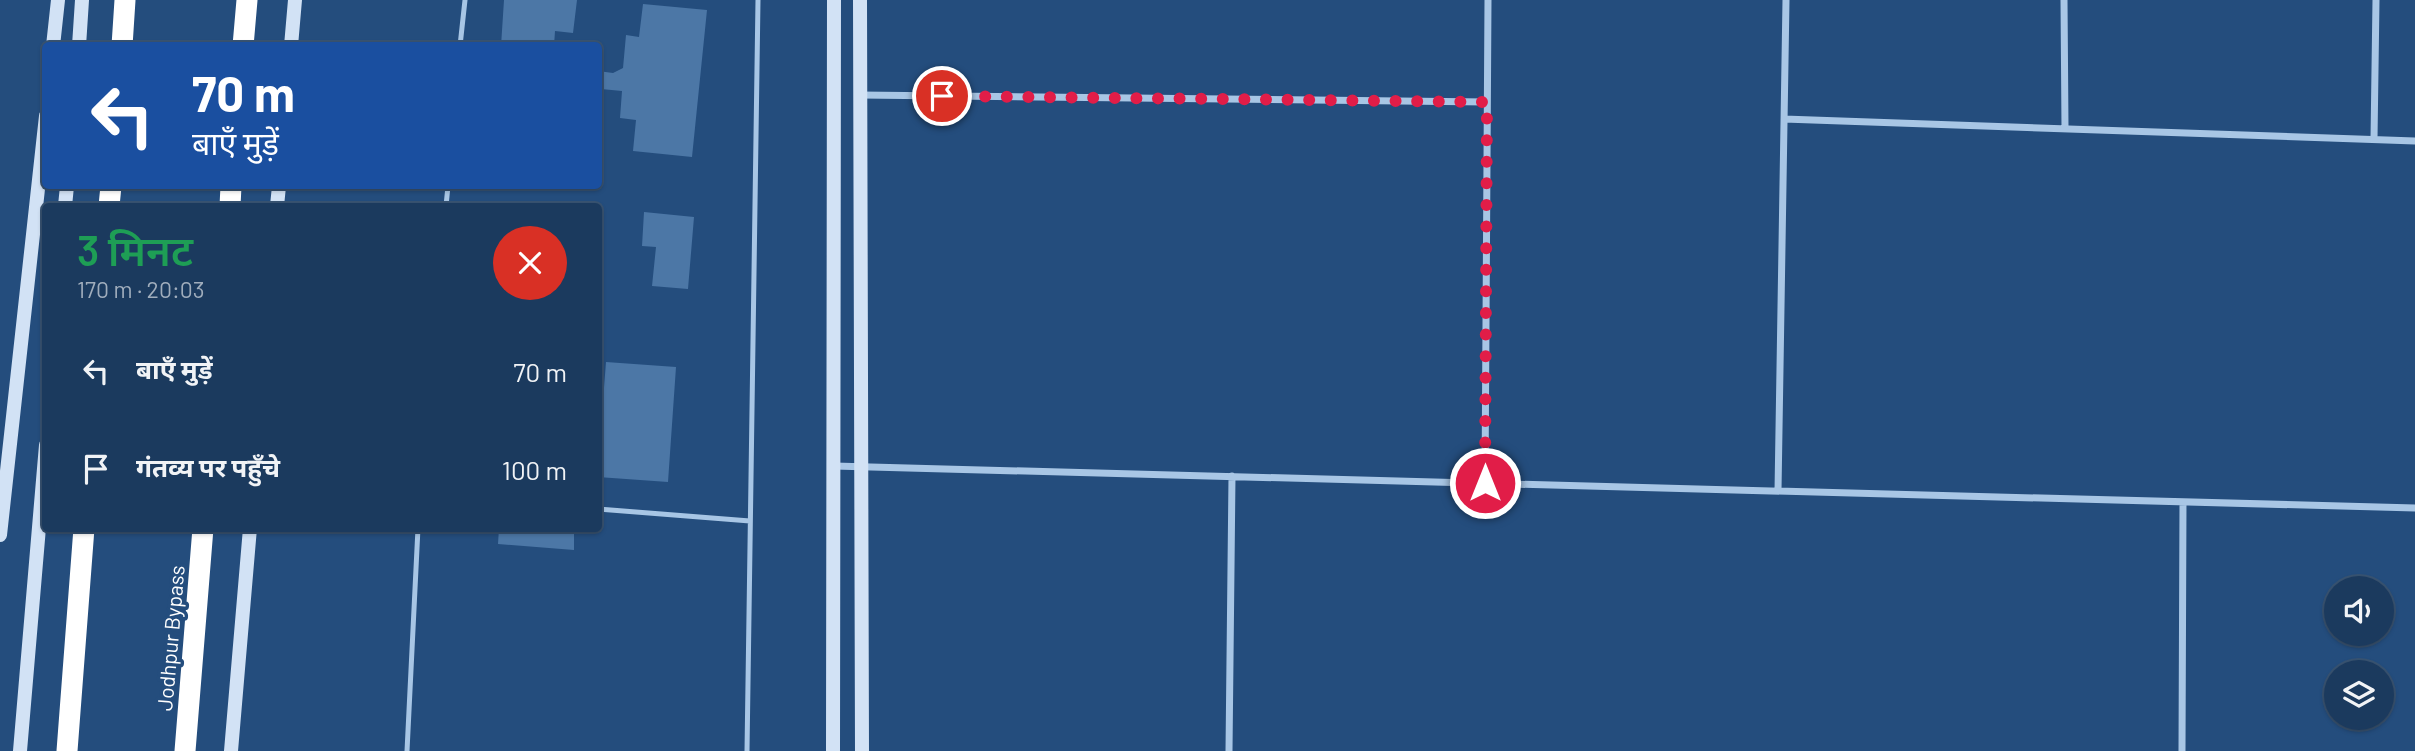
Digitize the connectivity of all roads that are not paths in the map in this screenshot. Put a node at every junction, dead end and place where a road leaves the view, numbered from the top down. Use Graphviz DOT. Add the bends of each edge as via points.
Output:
graph roads {
  1 [pos="58,0"];
  2 [pos="82,0"];
  3 [pos="125,0"];
  4 [pos="247,0"];
  5 [pos="295,0"];
  6 [pos="465,0"];
  7 [pos="758,0"];
  8 [pos="834,0"];
  9 [pos="860,0"];
  10 [pos="1488,0"];
  11 [pos="1786,0"];
  12 [pos="2064,0"];
  13 [pos="2376,0"];
  14 [pos="53,42"];
  15 [pos="79,42"];
  16 [pos="122,42"];
  17 [pos="243,42"];
  18 [pos="291,42"];
  19 [pos="460,42"];
  20 [pos="860,95"];
  21 [pos="1487,102"];
  22 [pos="1784,119"];
  23 [pos="2065,128"];
  24 [pos="2374,139"];
  25 [pos="2415,141"];
  26 [pos="42,146"];
  27 [pos="6,420"];
  28 [pos="833,466"];
  29 [pos="861,466"];
  30 [pos="1232,476"];
  31 [pos="1485,483"];
  32 [pos="1778,491"];
  33 [pos="42,492"];
  34 [pos="2183,502"];
  35 [pos="2415,508"];
  36 [pos="602,509"];
  37 [pos="750,521"];
  38 [pos="84,532"];
  39 [pos="203,532"];
  40 [pos="250,532"];
  41 [pos="418,532"];
  42 [pos="0,535"];
  43 [pos="20,751"];
  44 [pos="66,751"];
  45 [pos="185,751"];
  46 [pos="231,751"];
  47 [pos="407,751"];
  48 [pos="747,751"];
  49 [pos="833,751"];
  50 [pos="862,751"];
  51 [pos="1229,751"];
  52 [pos="2182,751"];
  1 -- 14 [label="street"];
  2 -- 15 [label="street"];
  3 -- 16 [label="highway"];
  4 -- 17 [label="highway"];
  5 -- 18 [label="street"];
  6 -- 19 [label="lane"];
  7 -- 37 [label="lane"];
  8 -- 28 [label="street"];
  9 -- 20 [label="street"];
  10 -- 21 [label="street"];
  11 -- 22 [label="street"];
  12 -- 23 [label="street"];
  13 -- 24 [label="street"];
  20 -- 21 [label="street"];
  20 -- 29 [label="street"];
  21 -- 31 [label="street"];
  22 -- 23 [label="street"];
  22 -- 32 [label="street"];
  23 -- 24 [label="street"];
  24 -- 25 [label="street"];
  26 -- 27 [label="street"];
  27 -- 42 [label="street"];
  28 -- 29 [label="street"];
  28 -- 49 [label="street"];
  29 -- 30 [label="street"];
  29 -- 50 [label="street"];
  30 -- 31 [label="street"];
  30 -- 51 [label="street"];
  31 -- 32 [label="street"];
  32 -- 34 [label="street"];
  33 -- 43 [label="street"];
  34 -- 35 [label="street"];
  34 -- 52 [label="street"];
  36 -- 37 [label="lane"];
  37 -- 48 [label="lane"];
  38 -- 44 [label="highway"];
  39 -- 45 [label="highway, Jodhpur Bypass"];
  40 -- 46 [label="street"];
  41 -- 47 [label="lane"];
}
